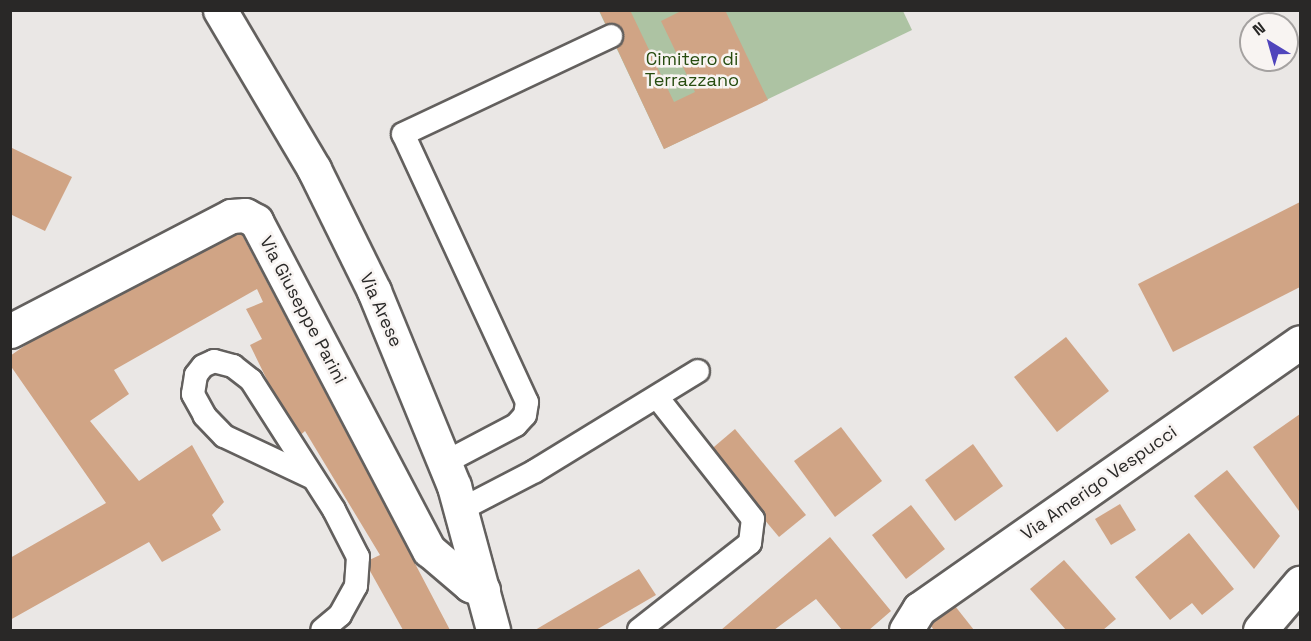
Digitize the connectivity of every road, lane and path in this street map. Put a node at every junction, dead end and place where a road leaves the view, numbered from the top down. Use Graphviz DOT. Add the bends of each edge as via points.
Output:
graph roads {
  1 [pos="220,10"];
  2 [pos="611,36"];
  3 [pos="10,331"];
  4 [pos="1300,342"];
  5 [pos="698,371"];
  6 [pos="657,397"];
  7 [pos="444,463"];
  8 [pos="311,477"];
  9 [pos="462,509"];
  10 [pos="1300,584"];
  11 [pos="483,590"];
  12 [pos="322,630"];
  13 [pos="493,630"];
  14 [pos="639,630"];
  15 [pos="906,630"];
  16 [pos="1260,630"];
  1 -- 7 [label="street, Via Arese" via="314,169 374,291"];
  2 -- 7 [label="lane" via="403,134 527,402 525,415 516,425"];
  3 -- 11 [label="street, Via Giuseppe Parini" via="231,216 245,215 256,221 429,550 470,585"];
  4 -- 15 [label="street, Via Amerigo Vespucci" via="919,609"];
  5 -- 6 [label="lane"];
  6 -- 9 [label="lane" via="535,471"];
  6 -- 14 [label="lane" via="753,519 750,543"];
  7 -- 9 [label="street, Via Arese"];
  8 -- 8 [label="lane" via="251,380 233,366 214,361 203,366 196,375 193,394 205,416 224,436"];
  8 -- 12 [label="lane" via="334,510 359,567 350,599"];
  9 -- 11 [label="street, Via Arese"];
  10 -- 16 [label="street"];
  11 -- 13 [label="street, Via Arese"];
}
